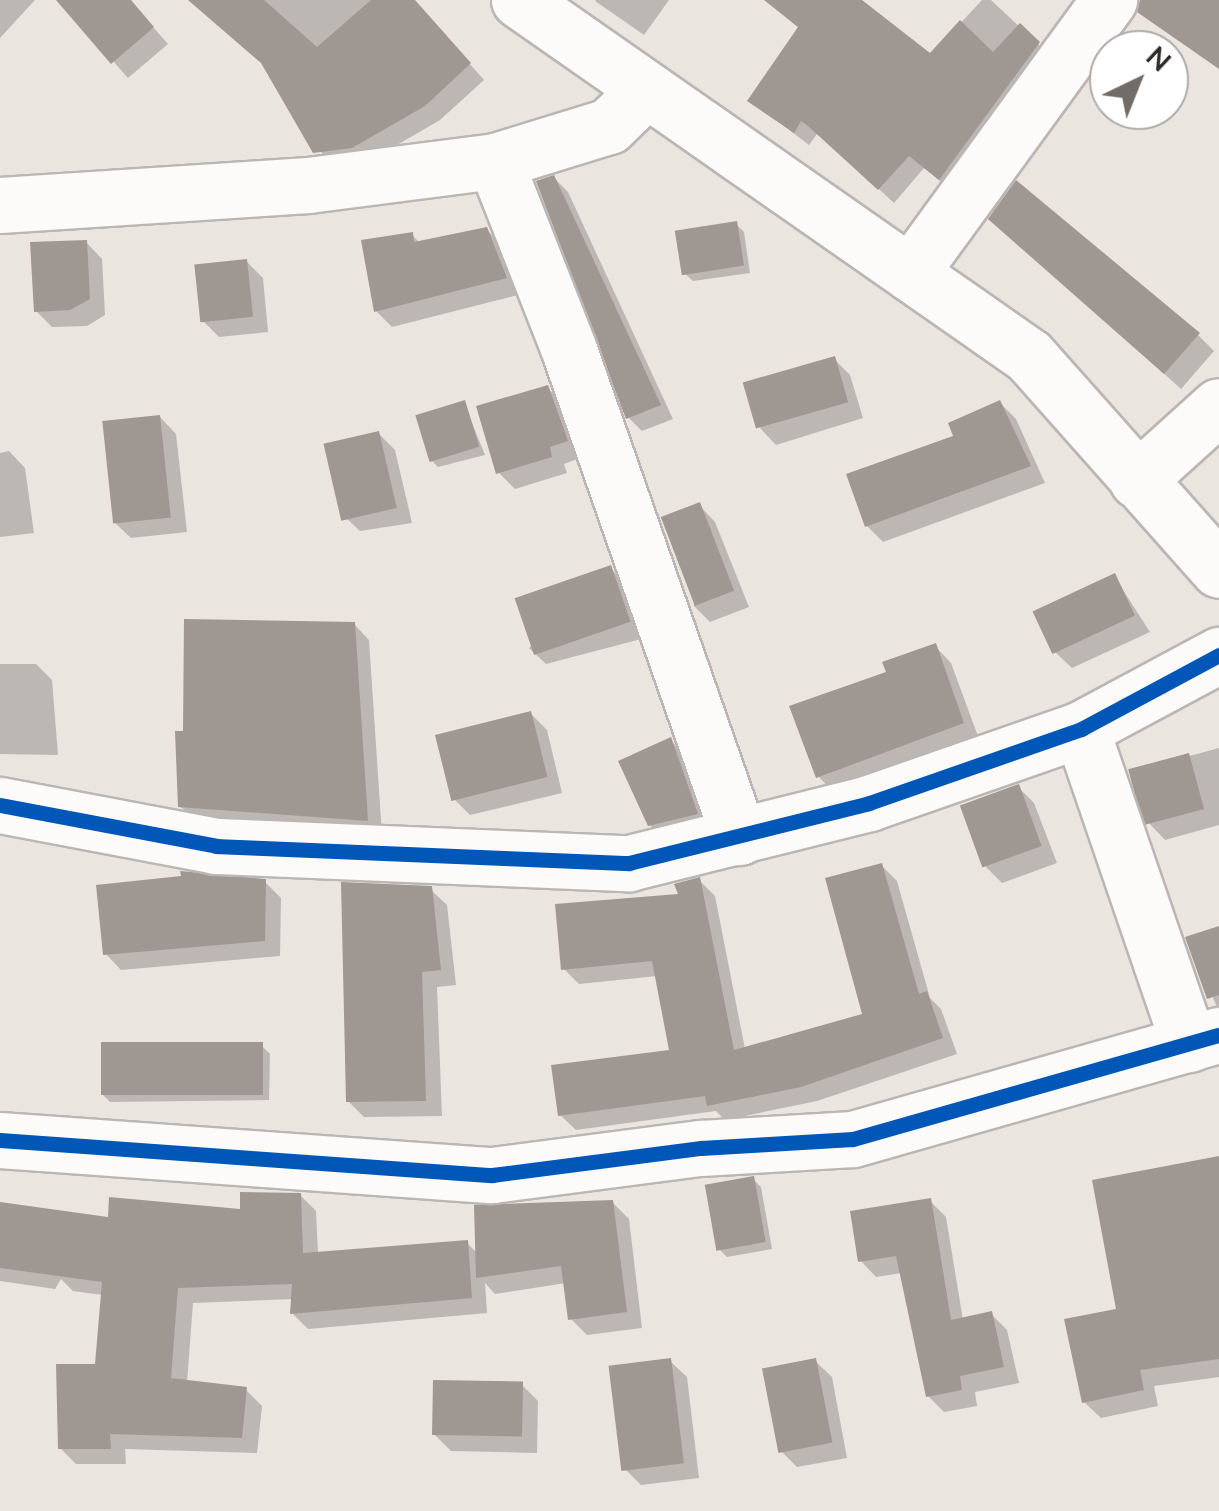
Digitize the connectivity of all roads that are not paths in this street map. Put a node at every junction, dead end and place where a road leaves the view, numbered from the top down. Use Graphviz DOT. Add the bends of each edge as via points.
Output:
graph roads {
  1 [pos="519,0"];
  2 [pos="1109,0"];
  3 [pos="646,90"];
  4 [pos="496,161"];
  5 [pos="0,206"];
  6 [pos="910,273"];
  7 [pos="1219,406"];
  8 [pos="1137,480"];
  9 [pos="1219,570"];
  10 [pos="1219,655"];
  11 [pos="1081,729"];
  12 [pos="0,804"];
  13 [pos="739,837"];
  14 [pos="1204,1039"];
  15 [pos="0,1140"];
  1 -- 3 [label="street"];
  2 -- 6 [label="street"];
  3 -- 4 [label="street" via="609,126"];
  3 -- 6 [label="street"];
  4 -- 5 [label="street" via="308,186"];
  4 -- 13 [label="street"];
  6 -- 8 [label="street" via="1029,356"];
  7 -- 8 [label="street"];
  8 -- 9 [label="street"];
  10 -- 11 [label="street"];
  11 -- 13 [label="street" via="869,803"];
  11 -- 14 [label="street"];
  12 -- 13 [label="street" via="216,846 629,863"];
  14 -- 15 [label="street" via="853,1138 701,1148 492,1174"];
}
